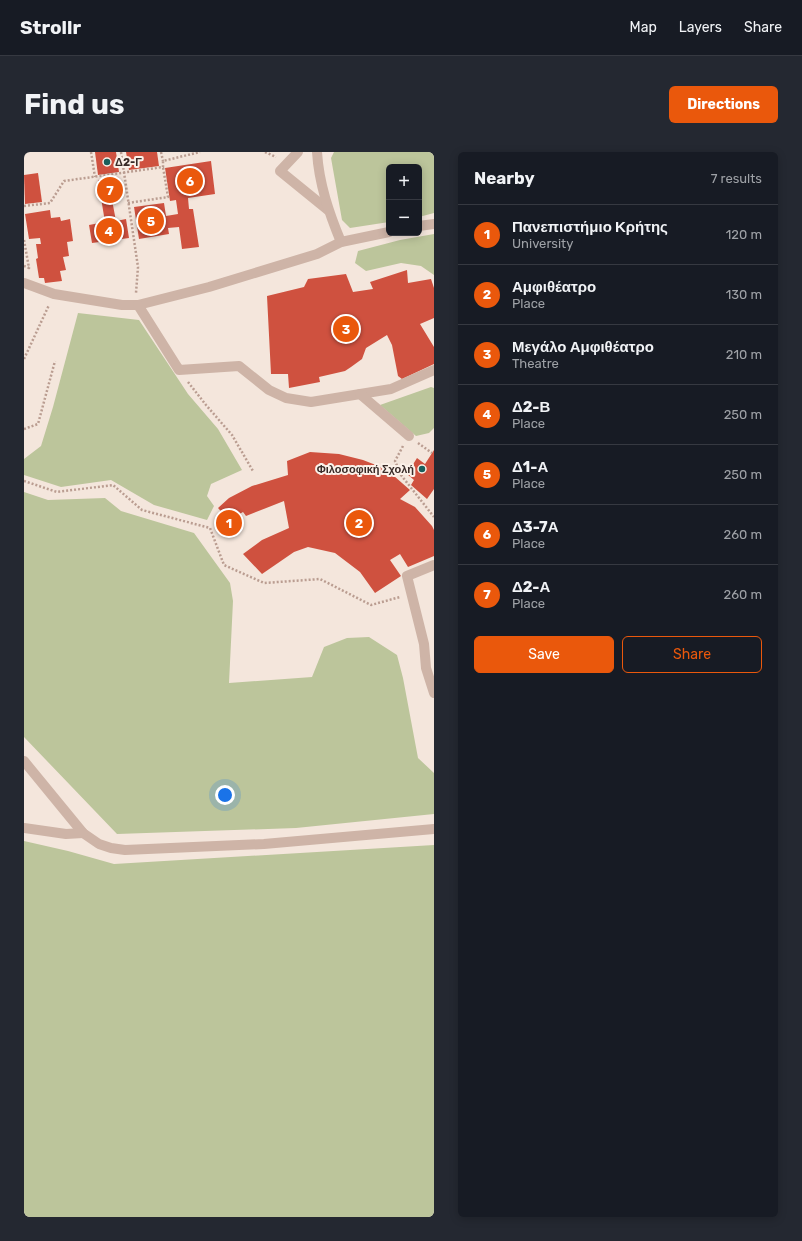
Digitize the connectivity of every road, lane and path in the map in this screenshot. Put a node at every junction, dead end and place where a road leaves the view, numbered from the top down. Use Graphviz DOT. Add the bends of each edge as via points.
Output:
graph roads {
  1 [pos="91,152"];
  2 [pos="121,152"];
  3 [pos="161,152"];
  4 [pos="200,152"];
  5 [pos="298,152"];
  6 [pos="317,152"];
  7 [pos="163,161"];
  8 [pos="163,167"];
  9 [pos="124,172"];
  10 [pos="95,177"];
  11 [pos="128,203"];
  12 [pos="24,206"];
  13 [pos="328,210"];
  14 [pos="434,224"];
  15 [pos="422,226"];
  16 [pos="386,233"];
  17 [pos="24,240"];
  18 [pos="342,242"];
  19 [pos="24,266"];
  20 [pos="24,283"];
  21 [pos="136,293"];
  22 [pos="54,294"];
  23 [pos="138,305"];
  24 [pos="24,359"];
  25 [pos="55,362"];
  26 [pos="179,370"];
  27 [pos="434,370"];
  28 [pos="360,394"];
  29 [pos="24,429"];
  30 [pos="409,436"];
  31 [pos="432,453"];
  32 [pos="252,471"];
  33 [pos="24,481"];
  34 [pos="434,517"];
  35 [pos="434,564"];
  36 [pos="412,594"];
  37 [pos="434,693"];
  38 [pos="24,761"];
  39 [pos="24,828"];
  40 [pos="434,829"];
  41 [pos="83,833"];
  1 -- 10 [label="path"];
  2 -- 9 [label="path"];
  3 -- 7 [label="path"];
  4 -- 7 [label="path"];
  5 -- 13 [label="street" via="280,171"];
  6 -- 13 [label="street"];
  7 -- 8 [label="path"];
  8 -- 9 [label="path"];
  8 -- 11 [label="path" via="168,197"];
  9 -- 10 [label="path"];
  9 -- 11 [label="path"];
  10 -- 12 [label="path" via="64,180 50,203"];
  11 -- 21 [label="path" via="138,268"];
  13 -- 18 [label="street"];
  14 -- 15 [label="street"];
  16 -- 18 [label="street"];
  17 -- 19 [label="path" via="29,268"];
  18 -- 23 [label="street" via="317,254 209,287"];
  20 -- 22 [label="street"];
  22 -- 23 [label="street" via="122,305"];
  22 -- 24 [label="path"];
  23 -- 26 [label="street"];
  25 -- 29 [label="path" via="38,424"];
  26 -- 28 [label="street" via="239,366 269,390 286,398 311,402"];
  26 -- 32 [label="path" via="232,435"];
  27 -- 28 [label="street" via="391,389"];
  28 -- 30 [label="street"];
  30 -- 31 [label="path"];
  30 -- 34 [label="path" via="395,461 401,475"];
  33 -- 36 [label="path" via="56,492 112,485 142,510 210,528 224,565 264,583 320,580 371,605"];
  35 -- 36 [label="street" via="407,576"];
  36 -- 37 [label="street" via="424,644 426,668"];
  38 -- 41 [label="street"];
  39 -- 41 [label="street" via="66,834"];
  40 -- 41 [label="street" via="264,844 125,850 99,844"];
}
